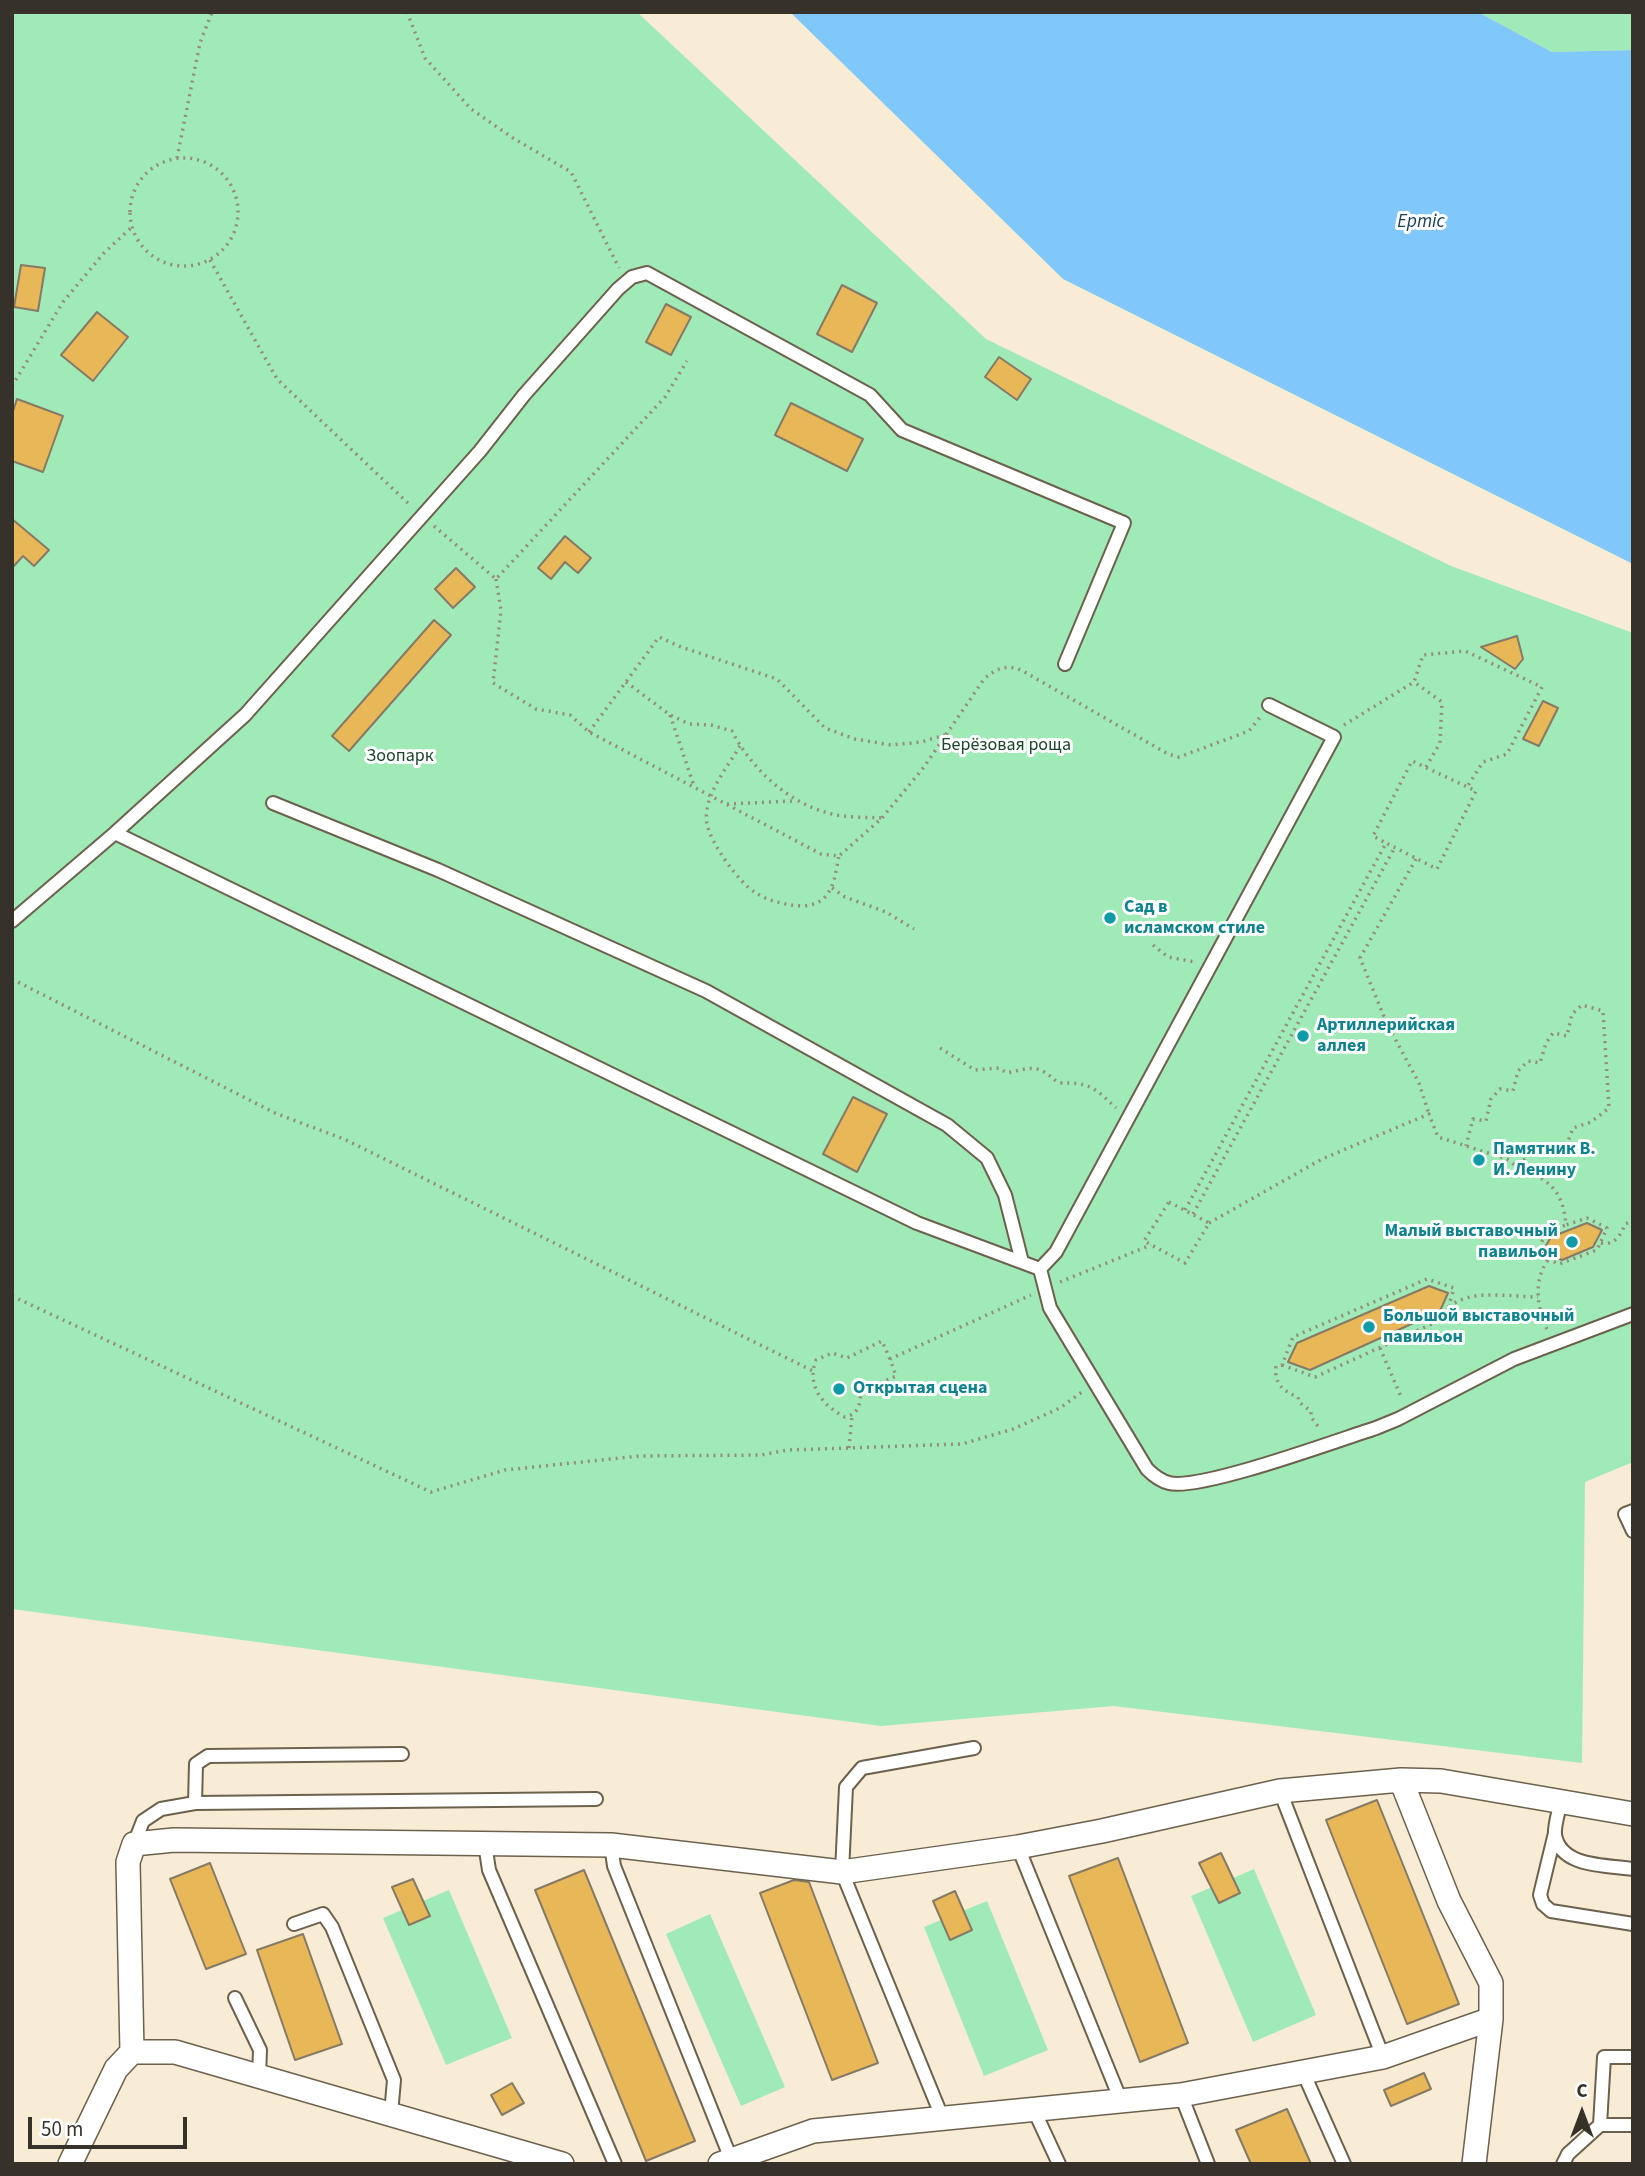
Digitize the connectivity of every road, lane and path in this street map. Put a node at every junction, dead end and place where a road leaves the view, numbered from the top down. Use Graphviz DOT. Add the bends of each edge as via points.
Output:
graph roads {
  1 [pos="212,12"];
  2 [pos="407,12"];
  3 [pos="177,158"];
  4 [pos="132,227"];
  5 [pos="210,260"];
  6 [pos="624,283"];
  7 [pos="687,360"];
  8 [pos="12,386"];
  9 [pos="422,516"];
  10 [pos="496,579"];
  11 [pos="1065,664"];
  12 [pos="626,682"];
  13 [pos="1414,682"];
  14 [pos="1269,705"];
  15 [pos="670,715"];
  16 [pos="589,732"];
  17 [pos="947,734"];
  18 [pos="1328,734"];
  19 [pos="740,746"];
  20 [pos="1426,767"];
  21 [pos="1467,787"];
  22 [pos="695,788"];
  23 [pos="711,796"];
  24 [pos="795,800"];
  25 [pos="273,803"];
  26 [pos="726,804"];
  27 [pos="882,818"];
  28 [pos="115,832"];
  29 [pos="1387,843"];
  30 [pos="1395,848"];
  31 [pos="839,856"];
  32 [pos="1416,859"];
  33 [pos="831,887"];
  34 [pos="12,921"];
  35 [pos="914,929"];
  36 [pos="1153,945"];
  37 [pos="1211,965"];
  38 [pos="12,979"];
  39 [pos="940,1048"];
  40 [pos="1429,1114"];
  41 [pos="1128,1119"];
  42 [pos="1466,1146"];
  43 [pos="1516,1166"];
  44 [pos="1185,1210"];
  45 [pos="1193,1214"];
  46 [pos="1633,1221"];
  47 [pos="1209,1223"];
  48 [pos="1566,1226"];
  49 [pos="1600,1242"];
  50 [pos="1152,1245"];
  51 [pos="1548,1260"];
  52 [pos="1022,1262"];
  53 [pos="1040,1269"];
  54 [pos="1043,1289"];
  55 [pos="12,1296"];
  56 [pos="1538,1297"];
  57 [pos="1449,1307"];
  58 [pos="1633,1314"];
  59 [pos="1554,1344"];
  60 [pos="1380,1348"];
  61 [pos="890,1359"];
  62 [pos="1282,1365"];
  63 [pos="813,1371"];
  64 [pos="1095,1383"];
  65 [pos="1408,1414"];
  66 [pos="852,1416"];
  67 [pos="1326,1444"];
  68 [pos="849,1448"];
  69 [pos="1633,1511"];
  70 [pos="1633,1531"];
  71 [pos="974,1748"];
  72 [pos="402,1754"];
  73 [pos="1401,1780"];
  74 [pos="1280,1791"];
  75 [pos="596,1799"];
  76 [pos="1561,1801"];
  77 [pos="195,1803"];
  78 [pos="1633,1814"];
  79 [pos="1555,1833"];
  80 [pos="134,1844"];
  81 [pos="485,1844"];
  82 [pos="611,1845"];
  83 [pos="1018,1847"];
  84 [pos="1633,1869"];
  85 [pos="842,1872"];
  86 [pos="294,1924"];
  87 [pos="1633,1924"];
  88 [pos="235,1998"];
  89 [pos="1491,2019"];
  90 [pos="132,2052"];
  91 [pos="1383,2057"];
  92 [pos="1633,2057"];
  93 [pos="1303,2072"];
  94 [pos="259,2076"];
  95 [pos="1181,2095"];
  96 [pos="1121,2101"];
  97 [pos="1033,2108"];
  98 [pos="391,2114"];
  99 [pos="942,2117"];
  100 [pos="1600,2125"];
  101 [pos="1633,2125"];
  102 [pos="726,2162"];
  103 [pos="70,2164"];
  104 [pos="562,2164"];
  105 [pos="615,2164"];
  106 [pos="1059,2164"];
  107 [pos="1208,2164"];
  108 [pos="1344,2164"];
  109 [pos="1474,2164"];
  110 [pos="1563,2164"];
  1 -- 3 [label="path" via="200,43"];
  2 -- 6 [label="path" via="425,58 471,109 571,172"];
  3 -- 4 [label="path" via="159,164 134,190"];
  3 -- 5 [label="path" via="196,159 213,167 227,179 236,196 239,214 234,232 225,248"];
  4 -- 5 [label="path" via="149,254 163,262 179,266"];
  4 -- 8 [label="path" via="63,302"];
  5 -- 9 [label="path" via="277,379"];
  6 -- 9 [label="lane"];
  6 -- 11 [label="lane" via="647,273 870,395 902,430 1124,523"];
  7 -- 10 [label="path" via="665,397"];
  9 -- 10 [label="path"];
  9 -- 28 [label="lane" via="245,715"];
  10 -- 16 [label="path" via="501,610 494,683 536,709 570,715"];
  12 -- 15 [label="path"];
  12 -- 16 [label="path"];
  12 -- 17 [label="path" via="659,637 776,679 825,728 855,739 891,745"];
  13 -- 18 [label="path"];
  13 -- 20 [label="path" via="1442,702 1440,743"];
  13 -- 21 [label="path" via="1423,655 1465,651 1542,687 1507,754 1483,762"];
  14 -- 17 [label="path" via="1249,732 1179,757 1010,666 995,670 984,680"];
  14 -- 18 [label="lane"];
  15 -- 19 [label="path" via="688,724 732,731"];
  15 -- 22 [label="path"];
  16 -- 22 [label="path"];
  17 -- 27 [label="path"];
  18 -- 37 [label="lane" via="1334,737"];
  19 -- 23 [label="path"];
  19 -- 24 [label="path" via="764,775"];
  20 -- 21 [label="path"];
  20 -- 29 [label="path" via="1412,761 1373,836"];
  21 -- 32 [label="path" via="1476,791 1437,869"];
  22 -- 23 [label="path"];
  23 -- 26 [label="path"];
  23 -- 33 [label="path" via="707,825 718,849 754,892 774,902 804,907 825,898"];
  24 -- 26 [label="path"];
  24 -- 27 [label="path" via="829,814"];
  25 -- 52 [label="lane" via="438,870 706,991 947,1125 987,1158 1005,1195"];
  26 -- 31 [label="path" via="821,853"];
  27 -- 31 [label="path"];
  28 -- 34 [label="lane"];
  28 -- 52 [label="lane" via="917,1223"];
  29 -- 30 [label="path"];
  29 -- 44 [label="path"];
  30 -- 32 [label="path"];
  30 -- 45 [label="path"];
  31 -- 33 [label="path"];
  32 -- 40 [label="path" via="1360,958"];
  33 -- 35 [label="path"];
  36 -- 37 [label="path" via="1168,957"];
  37 -- 41 [label="lane"];
  38 -- 63 [label="path" via="277,1114 344,1139"];
  39 -- 41 [label="path" via="975,1070 1045,1070 1058,1083 1092,1086"];
  40 -- 42 [label="path" via="1438,1137"];
  40 -- 47 [label="path" via="1322,1159"];
  41 -- 53 [label="lane" via="1056,1252"];
  42 -- 43 [label="path" via="1507,1158"];
  42 -- 43 [label="path" via="1473,1119 1486,1121 1491,1100 1500,1090 1513,1091 1518,1071 1528,1061 1540,1063 1553,1033 1567,1036 1572,1014 1582,1005 1603,1011 1609,1108 1573,1128 1559,1154 1533,1153"];
  43 -- 48 [label="path" via="1557,1190"];
  44 -- 45 [label="path"];
  44 -- 50 [label="path" via="1169,1202 1144,1241"];
  45 -- 47 [label="path"];
  46 -- 49 [label="path" via="1625,1224 1622,1235"];
  47 -- 50 [label="path" via="1185,1263"];
  48 -- 49 [label="path" via="1587,1218 1607,1228"];
  48 -- 51 [label="path" via="1546,1233 1536,1254"];
  49 -- 51 [label="path" via="1597,1250 1559,1264"];
  50 -- 54 [label="path"];
  51 -- 56 [label="path" via="1539,1278"];
  52 -- 53 [label="lane"];
  53 -- 54 [label="lane"];
  54 -- 61 [label="path"];
  54 -- 64 [label="lane"];
  55 -- 68 [label="path" via="430,1492 505,1470 640,1456 761,1455"];
  56 -- 57 [label="path" via="1477,1294 1459,1298"];
  56 -- 59 [label="path"];
  57 -- 60 [label="path" via="1445,1318"];
  57 -- 62 [label="path" via="1454,1288 1427,1279 1293,1337"];
  58 -- 59 [label="lane"];
  59 -- 65 [label="lane" via="1514,1359"];
  60 -- 62 [label="path" via="1315,1377"];
  60 -- 65 [label="path"];
  61 -- 63 [label="path" via="882,1342 847,1358 832,1353 816,1360"];
  61 -- 66 [label="path" via="897,1376 861,1391 860,1406"];
  62 -- 67 [label="path" via="1276,1366 1278,1383 1311,1411"];
  63 -- 66 [label="path" via="819,1398 833,1411"];
  64 -- 67 [label="lane" via="1147,1469 1169,1483 1226,1475"];
  64 -- 68 [label="path" via="1060,1408 1013,1429 962,1444"];
  65 -- 67 [label="lane"];
  66 -- 68 [label="path"];
  69 -- 70 [label="lane" via="1625,1514"];
  71 -- 85 [label="lane" via="862,1768 846,1787"];
  72 -- 77 [label="lane" via="208,1756 196,1764"];
  73 -- 74 [label="street"];
  73 -- 76 [label="street" via="1441,1781"];
  73 -- 89 [label="street" via="1449,1901 1492,1983"];
  74 -- 83 [label="street"];
  74 -- 91 [label="lane"];
  75 -- 77 [label="lane"];
  76 -- 78 [label="street"];
  76 -- 79 [label="lane"];
  77 -- 80 [label="lane" via="161,1810 143,1821"];
  79 -- 84 [label="lane" via="1573,1859"];
  79 -- 87 [label="lane" via="1540,1895 1543,1904 1551,1911"];
  80 -- 81 [label="street" via="174,1840"];
  80 -- 90 [label="street" via="128,1862"];
  81 -- 82 [label="street"];
  81 -- 105 [label="lane" via="489,1870"];
  82 -- 85 [label="street"];
  82 -- 102 [label="lane" via="614,1866"];
  83 -- 85 [label="street"];
  83 -- 96 [label="lane"];
  85 -- 99 [label="lane"];
  86 -- 98 [label="lane" via="323,1914 332,1927 394,2080"];
  88 -- 94 [label="lane" via="260,2050"];
  89 -- 91 [label="street"];
  89 -- 109 [label="street"];
  90 -- 94 [label="street" via="175,2052"];
  90 -- 103 [label="street" via="116,2069"];
  91 -- 93 [label="street"];
  92 -- 100 [label="lane" via="1604,2057"];
  93 -- 95 [label="street"];
  93 -- 108 [label="lane"];
  94 -- 98 [label="street"];
  95 -- 96 [label="street"];
  95 -- 107 [label="lane"];
  96 -- 97 [label="street"];
  97 -- 99 [label="street"];
  97 -- 106 [label="lane"];
  98 -- 104 [label="street"];
  99 -- 102 [label="street" via="813,2131"];
  100 -- 101 [label="lane"];
  100 -- 110 [label="lane"];
}
